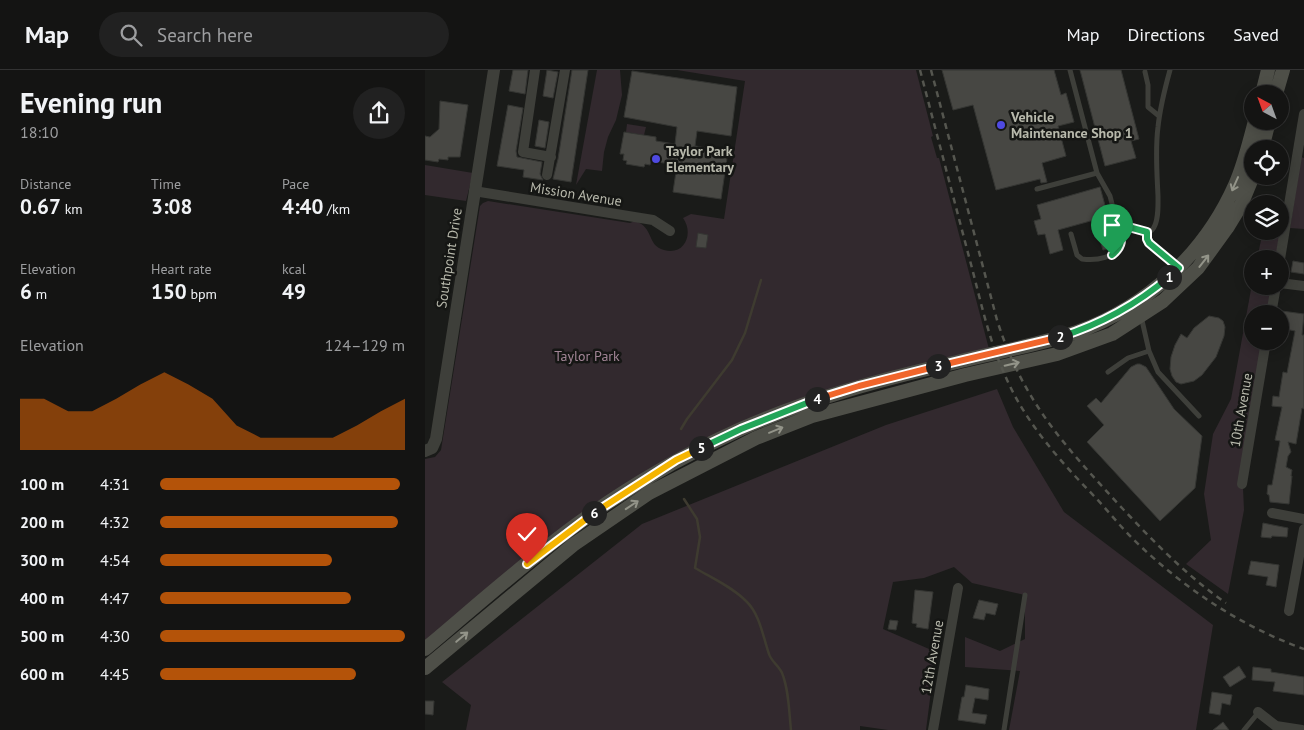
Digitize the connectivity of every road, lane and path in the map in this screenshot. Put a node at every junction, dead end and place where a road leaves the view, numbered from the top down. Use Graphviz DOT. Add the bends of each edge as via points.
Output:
graph roads {
  1 [pos="493,70"];
  2 [pos="535,70"];
  3 [pos="565,70"];
  4 [pos="1071,70"];
  5 [pos="1170,70"];
  6 [pos="1268,70"];
  7 [pos="1283,70"];
  8 [pos="1145,72"];
  9 [pos="1264,85"];
  10 [pos="1279,85"];
  11 [pos="1304,114"];
  12 [pos="1159,116"];
  13 [pos="1252,130"];
  14 [pos="551,157"];
  15 [pos="1097,173"];
  16 [pos="547,175"];
  17 [pos="1249,185"];
  18 [pos="1037,189"];
  19 [pos="474,191"];
  20 [pos="1119,227"];
  21 [pos="670,231"];
  22 [pos="1147,232"];
  23 [pos="1071,234"];
  24 [pos="1281,250"];
  25 [pos="1179,268"];
  26 [pos="1289,284"];
  27 [pos="1304,286"];
  28 [pos="1148,295"];
  29 [pos="1141,316"];
  30 [pos="1264,350"];
  31 [pos="1149,351"];
  32 [pos="1108,372"];
  33 [pos="1199,416"];
  34 [pos="428,450"];
  35 [pos="1242,484"];
  36 [pos="1272,514"];
  37 [pos="1304,519"];
  38 [pos="1304,528"];
  39 [pos="958,588"];
  40 [pos="1025,595"];
  41 [pos="1289,611"];
  42 [pos="425,649"];
  43 [pos="425,668"];
  44 [pos="1258,712"];
  45 [pos="934,730"];
  46 [pos="1003,730"];
  47 [pos="1244,730"];
  48 [pos="1303,730"];
  1 -- 19 [label="street, Southpoint Drive"];
  2 -- 14 [label="street" via="523,152"];
  3 -- 14 [label="street"];
  4 -- 15 [label="lane"];
  5 -- 12 [label="lane"];
  6 -- 9 [label="main road"];
  7 -- 10 [label="main road"];
  8 -- 12 [label="lane" via="1148,107"];
  11 -- 24 [label="street"];
  12 -- 22 [label="lane" via="1157,213 1155,225"];
  13 -- 25 [label="main road, one-way" via="1235,185 1220,214"];
  14 -- 16 [label="street"];
  15 -- 18 [label="lane"];
  15 -- 20 [label="lane" via="1110,196"];
  29 -- 17 [label="main road, one-way" via="1163,301 1198,268 1227,228"];
  19 -- 21 [label="street, Mission Avenue" via="653,220"];
  19 -- 34 [label="street, Southpoint Drive" via="436,439"];
  20 -- 22 [label="lane"];
  20 -- 23 [label="lane" via="1120,247 1109,256 1095,260 1079,258"];
  22 -- 25 [label="lane" via="1149,243"];
  25 -- 28 [label="main road"];
  26 -- 27 [label="street"];
  28 -- 29 [label="main road"];
  28 -- 42 [label="main road" via="1079,331 827,396 741,429 684,456 576,525"];
  29 -- 31 [label="lane"];
  43 -- 29 [label="main road, one-way" via="573,544 649,493 756,438 812,416 1057,354 1112,334"];
  30 -- 35 [label="street, 10th Avenue"];
  31 -- 32 [label="lane" via="1128,358"];
  31 -- 33 [label="lane" via="1158,372"];
  36 -- 37 [label="street"];
  38 -- 41 [label="street"];
  39 -- 45 [label="street, 12th Avenue"];
  40 -- 46 [label="lane"];
  44 -- 47 [label="lane"];
  44 -- 48 [label="street" via="1276,726"];
}
